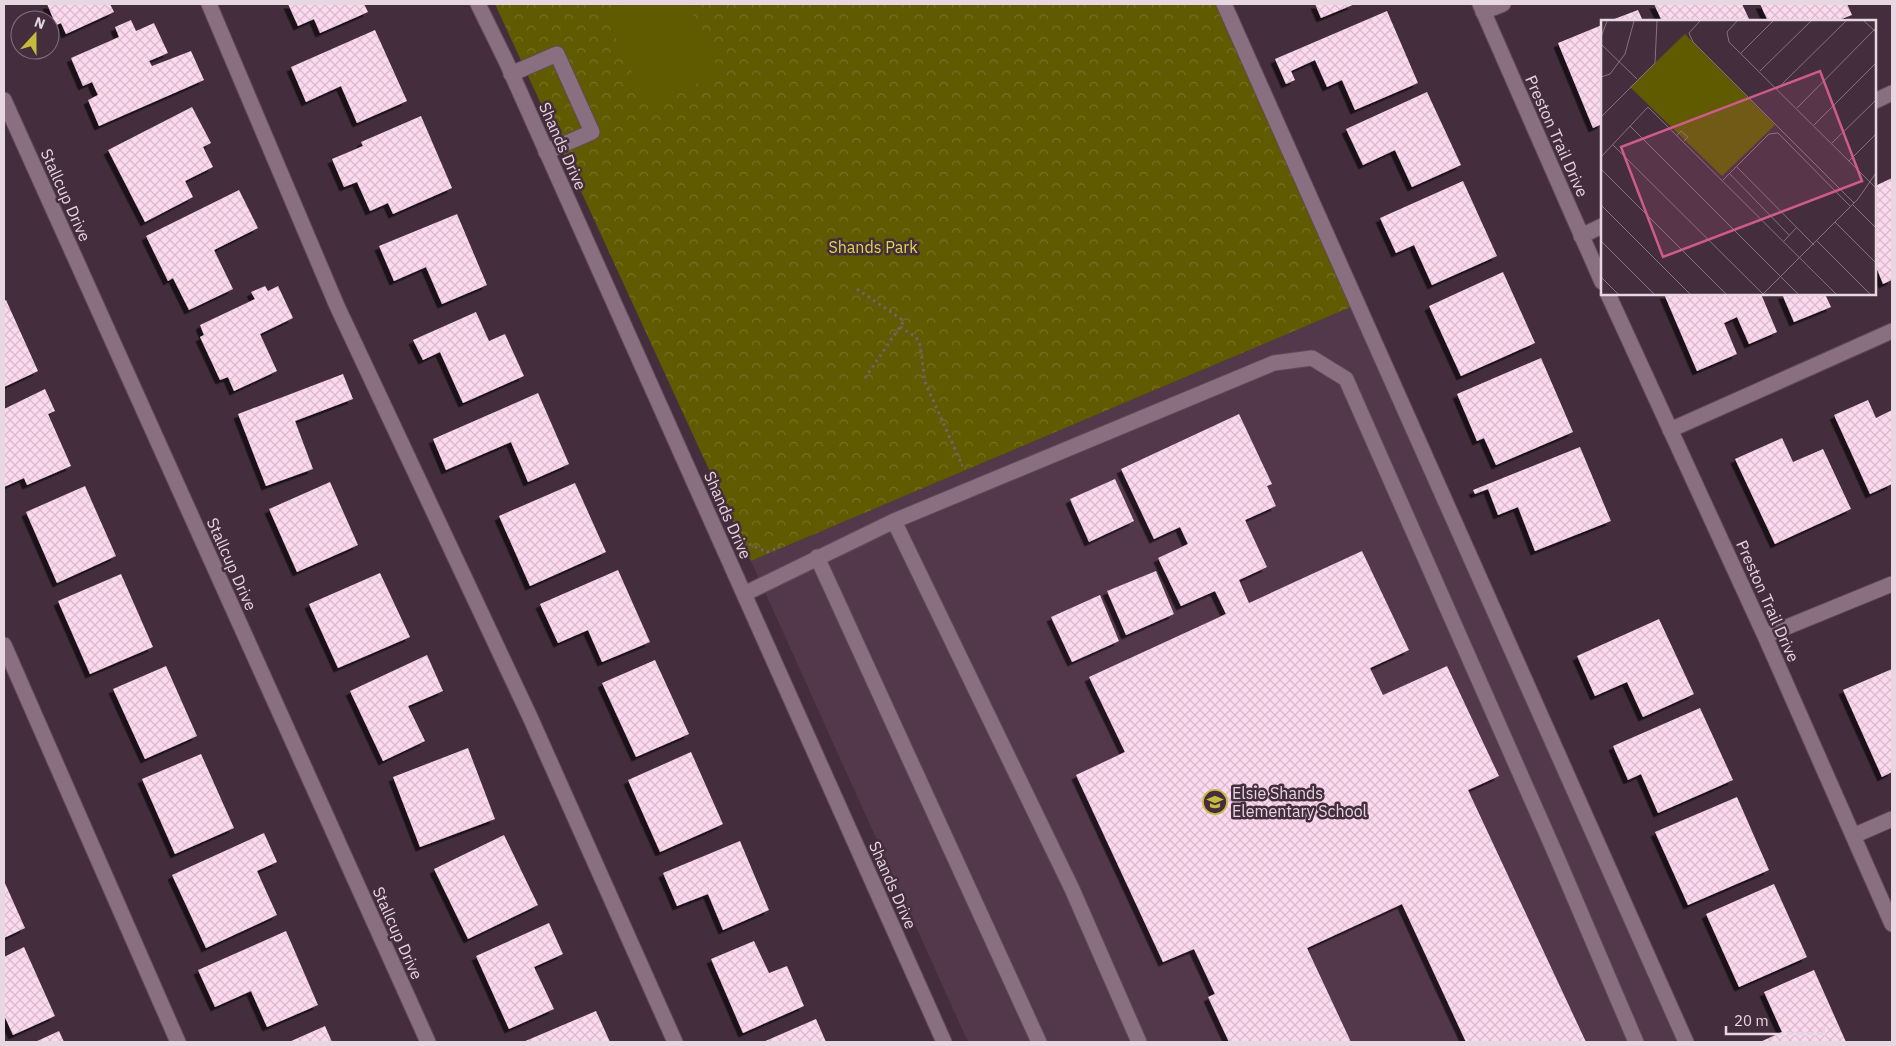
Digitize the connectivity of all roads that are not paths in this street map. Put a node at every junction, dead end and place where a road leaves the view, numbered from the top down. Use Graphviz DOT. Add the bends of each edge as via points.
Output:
graph roads {
  1 [pos="209,4"];
  2 [pos="478,4"];
  3 [pos="1224,4"];
  4 [pos="1503,4"];
  5 [pos="1482,8"];
  6 [pos="511,74"];
  7 [pos="1892,93"];
  8 [pos="4,100"];
  9 [pos="1876,101"];
  10 [pos="546,152"];
  11 [pos="1601,226"];
  12 [pos="1581,236"];
  13 [pos="1601,280"];
  14 [pos="1608,295"];
  15 [pos="1892,331"];
  16 [pos="1670,430"];
  17 [pos="894,521"];
  18 [pos="817,557"];
  19 [pos="1892,584"];
  20 [pos="744,594"];
  21 [pos="1765,636"];
  22 [pos="4,646"];
  23 [pos="1892,819"];
  24 [pos="1853,836"];
  25 [pos="1892,924"];
  26 [pos="178,1042"];
  27 [pos="428,1042"];
  28 [pos="675,1042"];
  29 [pos="944,1042"];
  30 [pos="1039,1042"];
  31 [pos="1139,1042"];
  32 [pos="1636,1042"];
  33 [pos="1686,1042"];
  1 -- 28 [label="street" via="337,306 525,708"];
  2 -- 6 [label="street, Shands Drive"];
  3 -- 33 [label="street"];
  4 -- 5 [label="street"];
  5 -- 12 [label="street, Preston Trail Drive"];
  6 -- 10 [label="street, Shands Drive"];
  6 -- 10 [label="street" via="557,54 588,123 592,132"];
  7 -- 9 [label="street"];
  8 -- 27 [label="street, Stallcup Drive"];
  10 -- 20 [label="street, Shands Drive"];
  11 -- 12 [label="street"];
  12 -- 13 [label="street, Preston Trail Drive"];
  14 -- 16 [label="street, Preston Trail Drive"];
  15 -- 16 [label="street"];
  16 -- 21 [label="street, Preston Trail Drive"];
  17 -- 18 [label="street"];
  17 -- 31 [label="street" via="1072,889"];
  17 -- 32 [label="street" via="1274,363 1312,358 1346,379"];
  18 -- 20 [label="street"];
  18 -- 30 [label="street"];
  19 -- 21 [label="street"];
  20 -- 29 [label="street, Shands Drive"];
  21 -- 24 [label="street, Preston Trail Drive"];
  22 -- 26 [label="street"];
  23 -- 24 [label="street"];
  24 -- 25 [label="street, Preston Trail Drive"];
}
